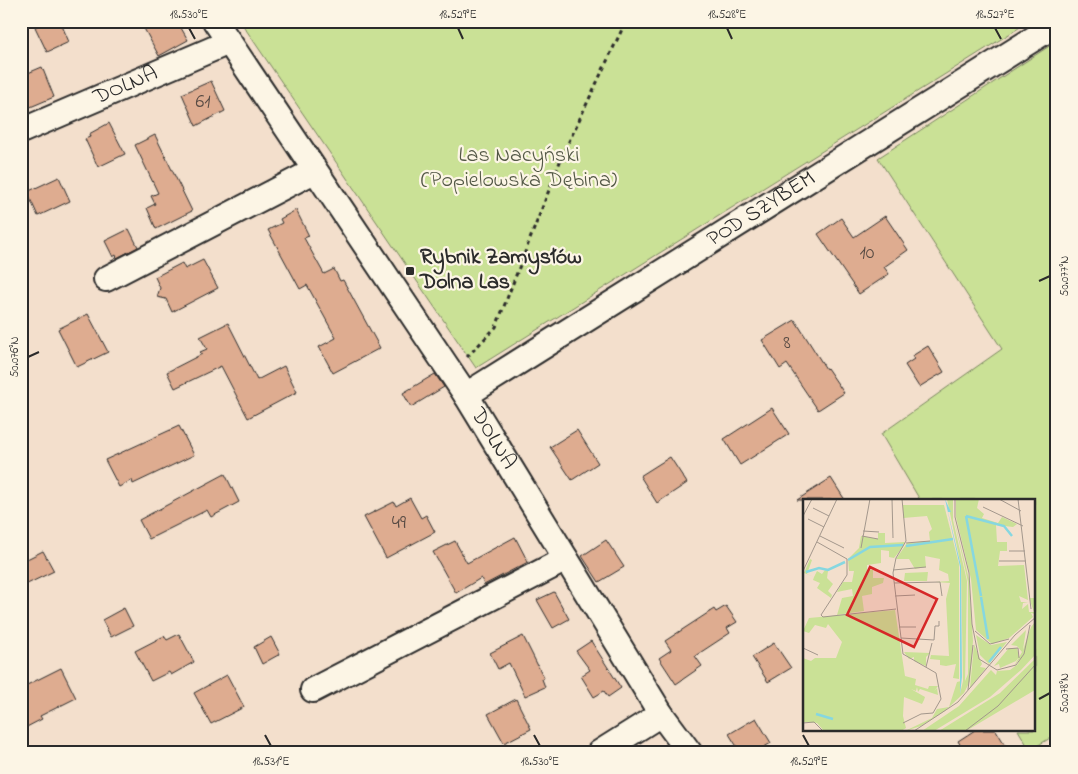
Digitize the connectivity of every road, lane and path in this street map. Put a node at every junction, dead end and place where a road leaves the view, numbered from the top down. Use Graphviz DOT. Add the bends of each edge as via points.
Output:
graph roads {
  1 [pos="215,21"];
  2 [pos="626,21"];
  3 [pos="1057,24"];
  4 [pos="229,42"];
  5 [pos="21,130"];
  6 [pos="314,171"];
  7 [pos="106,279"];
  8 [pos="450,374"];
  9 [pos="466,395"];
  10 [pos="566,559"];
  11 [pos="313,690"];
  12 [pos="661,714"];
  13 [pos="599,753"];
  14 [pos="690,753"];
  1 -- 4 [label="street, DOLNA"];
  2 -- 8 [label="path" via="563,154 496,327"];
  3 -- 9 [label="street, POD SZYBEM"];
  4 -- 5 [label="street, DOLNA"];
  4 -- 6 [label="street, DOLNA"];
  6 -- 7 [label="street"];
  6 -- 8 [label="street, DOLNA"];
  8 -- 9 [label="street, DOLNA"];
  9 -- 10 [label="street, DOLNA"];
  10 -- 11 [label="street"];
  10 -- 12 [label="street, DOLNA"];
  12 -- 13 [label="street"];
  12 -- 14 [label="street, DOLNA"];
}
